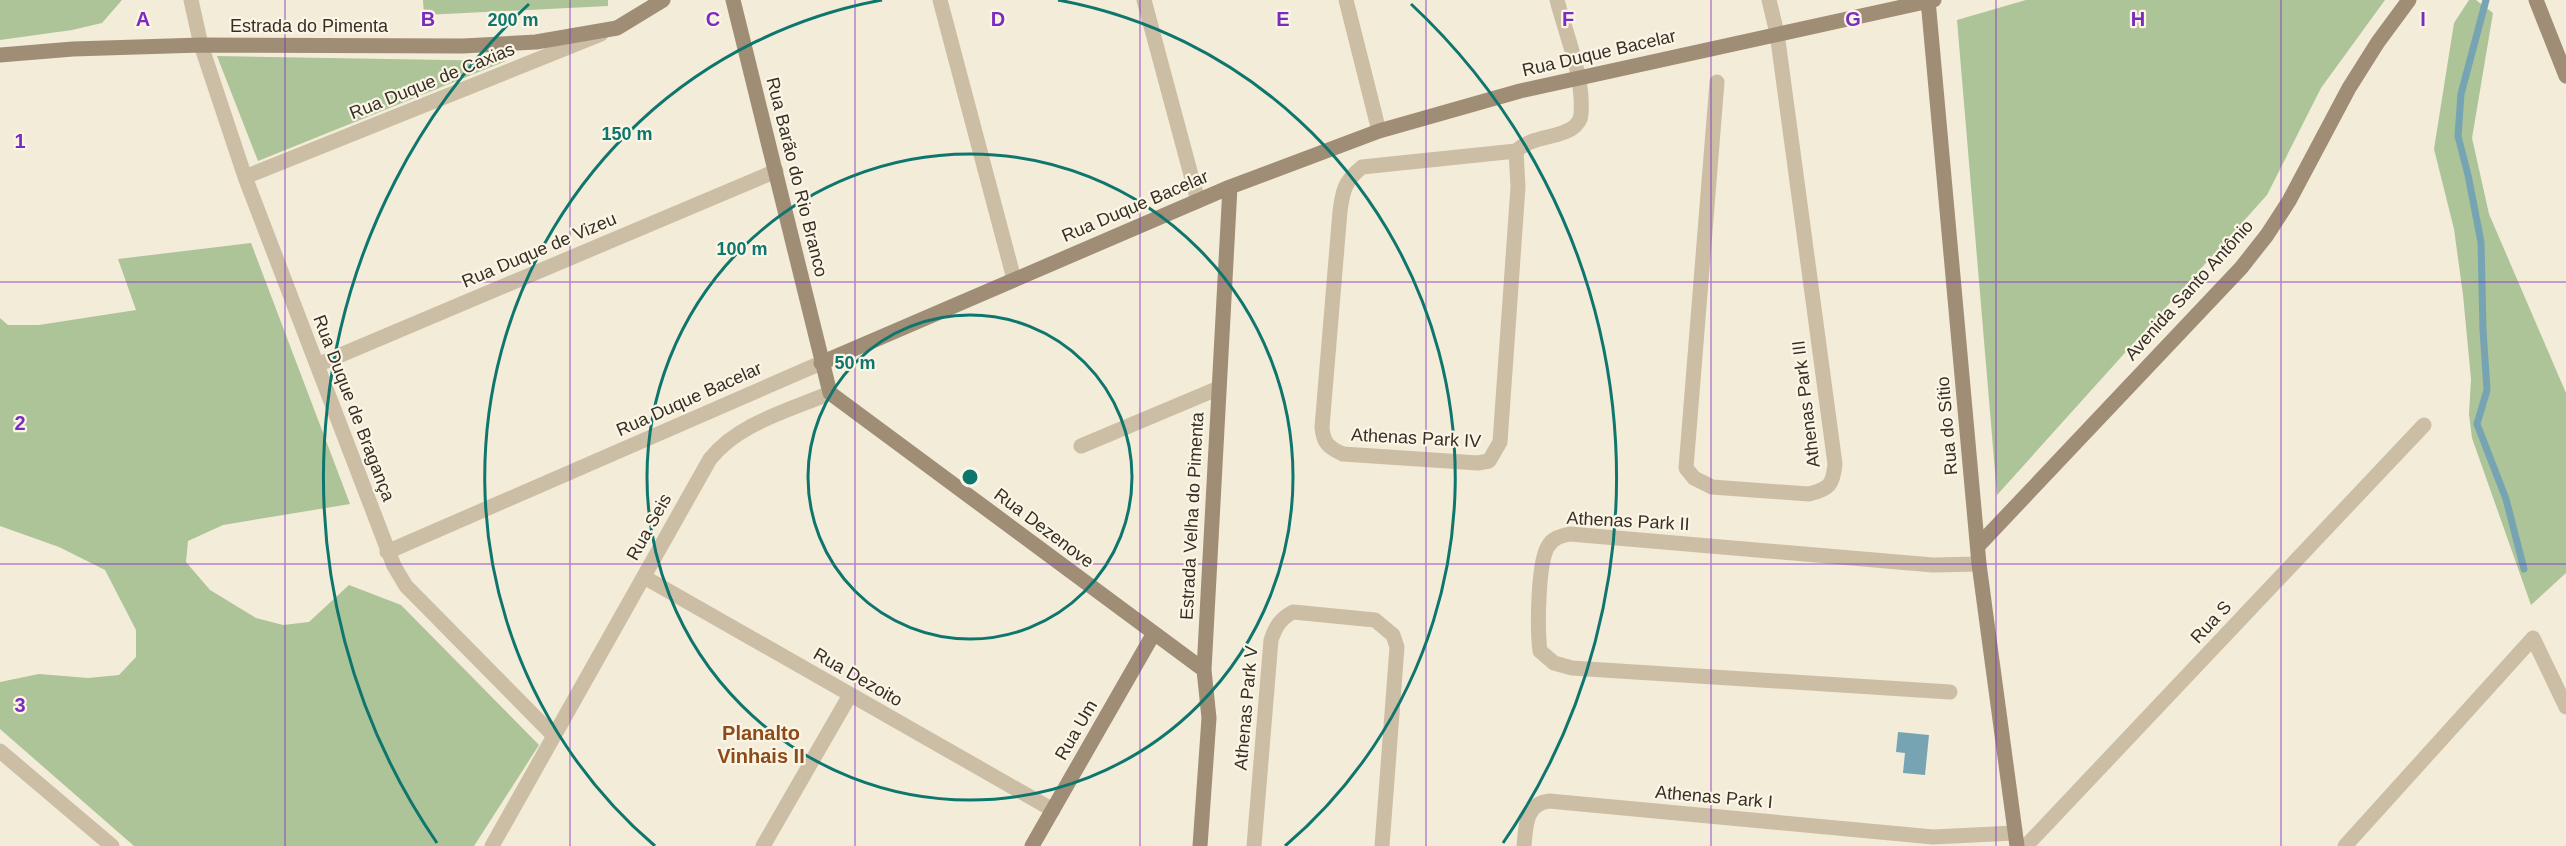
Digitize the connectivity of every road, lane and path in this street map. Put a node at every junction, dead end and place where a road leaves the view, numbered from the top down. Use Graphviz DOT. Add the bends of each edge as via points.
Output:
graph roads {
  1 [pos="191,0"];
  2 [pos="663,0"];
  3 [pos="733,0"];
  4 [pos="940,0"];
  5 [pos="1144,0"];
  6 [pos="1346,0"];
  7 [pos="1557,0"];
  8 [pos="1769,0"];
  9 [pos="1930,0"];
  10 [pos="2409,0"];
  11 [pos="2536,0"];
  12 [pos="617,28"];
  13 [pos="1778,33"];
  14 [pos="201,45"];
  15 [pos="0,56"];
  16 [pos="2566,76"];
  17 [pos="1578,78"];
  18 [pos="1717,82"];
  19 [pos="1379,131"];
  20 [pos="1516,151"];
  21 [pos="776,171"];
  22 [pos="245,177"];
  23 [pos="1230,187"];
  24 [pos="1198,201"];
  25 [pos="1014,279"];
  26 [pos="821,363"];
  27 [pos="316,365"];
  28 [pos="1219,388"];
  29 [pos="830,393"];
  30 [pos="2424,425"];
  31 [pos="1081,446"];
  32 [pos="1978,546"];
  33 [pos="387,552"];
  34 [pos="1979,564"];
  35 [pos="644,578"];
  36 [pos="1154,633"];
  37 [pos="1204,670"];
  38 [pos="1950,692"];
  39 [pos="850,695"];
  40 [pos="2566,707"];
  41 [pos="553,735"];
  42 [pos="0,751"];
  43 [pos="1053,810"];
  44 [pos="2015,839"];
  45 [pos="1933,842"];
  46 [pos="112,846"];
  47 [pos="492,846"];
  48 [pos="763,846"];
  49 [pos="1032,846"];
  50 [pos="1200,846"];
  51 [pos="1254,846"];
  52 [pos="1382,846"];
  53 [pos="1524,846"];
  54 [pos="2026,846"];
  55 [pos="2345,846"];
  1 -- 14 [label="street, Rua Duque de Bragança"];
  2 -- 12 [label="main road, Rua Duque de Caxias"];
  3 -- 21 [label="main road, Rua Barão do Rio Branco"];
  4 -- 25 [label="street"];
  5 -- 24 [label="street"];
  6 -- 19 [label="street"];
  7 -- 17 [label="street"];
  8 -- 13 [label="street"];
  9 -- 13 [label="main road, Rua Duque Bacelar"];
  9 -- 32 [label="main road, Rua do Sítio"];
  10 -- 32 [label="main road, Avenida Santo Antônio" via="2355,78 2289,201 2254,252"];
  11 -- 16 [label="main road"];
  12 -- 14 [label="main road, Estrada do Pimenta" via="536,42 463,46"];
  12 -- 22 [label="street, Rua Duque de Caxias"];
  13 -- 17 [label="main road, Rua Duque Bacelar"];
  13 -- 18 [label="street, Athenas Park III" via="1835,464 1833,480 1824,491 1809,494 1713,487 1694,478 1686,468"];
  14 -- 15 [label="main road, Estrada do Pimenta" via="73,49"];
  14 -- 22 [label="street, Rua Duque de Bragança"];
  17 -- 19 [label="main road, Rua Duque Bacelar"];
  17 -- 20 [label="street, Athenas Park IV" via="1581,116 1577,124 1523,144"];
  19 -- 23 [label="main road, Rua Duque Bacelar"];
  20 -- 20 [label="street, Athenas Park IV" via="1362,167 1349,177 1340,210 1322,427 1322,438 1330,448 1343,454 1478,463 1489,461 1497,450 1518,187"];
  21 -- 26 [label="main road, Rua Barão do Rio Branco"];
  21 -- 27 [label="street, Rua Duque de Vizeu"];
  22 -- 27 [label="street, Rua Duque de Bragança"];
  23 -- 24 [label="main road, Rua Duque Bacelar"];
  23 -- 28 [label="main road, Estrada Velha do Pimenta"];
  24 -- 25 [label="main road, Rua Duque Bacelar"];
  25 -- 26 [label="main road, Rua Duque Bacelar"];
  26 -- 29 [label="main road"];
  26 -- 33 [label="street, Rua Duque Bacelar"];
  27 -- 33 [label="street, Rua Duque de Bragança"];
  28 -- 31 [label="street"];
  28 -- 37 [label="main road, Estrada Velha do Pimenta"];
  29 -- 35 [label="street, Rua Seis" via="739,431 722,444"];
  29 -- 36 [label="main road, Rua Dezenove"];
  30 -- 54 [label="street, Rua S"];
  32 -- 34 [label="main road, Rua do Sítio"];
  33 -- 41 [label="street, Rua Duque de Bragança" via="406,586"];
  34 -- 38 [label="street, Athenas Park II" via="1933,565 1570,534 1557,537 1542,563 1538,638 1540,651 1554,663 1572,668"];
  34 -- 44 [label="main road, Rua do Sítio"];
  35 -- 39 [label="street, Rua Dezoito"];
  35 -- 41 [label="street, Rua Seis"];
  36 -- 37 [label="main road, Rua Dezenove"];
  36 -- 43 [label="main road, Rua Um"];
  37 -- 50 [label="main road, Estrada Velha do Pimenta" via="1209,718"];
  39 -- 43 [label="street, Rua Dezoito"];
  39 -- 48 [label="street"];
  40 -- 55 [label="street" via="2533,638"];
  41 -- 47 [label="street, Rua Seis"];
  42 -- 46 [label="street"];
  43 -- 49 [label="main road, Rua Um"];
  44 -- 45 [label="street, Athenas Park I"];
  45 -- 53 [label="street, Athenas Park I" via="1549,801 1532,808"];
  51 -- 52 [label="street, Athenas Park V" via="1271,640 1283,617 1293,612 1375,620 1393,636 1397,647"];
}
